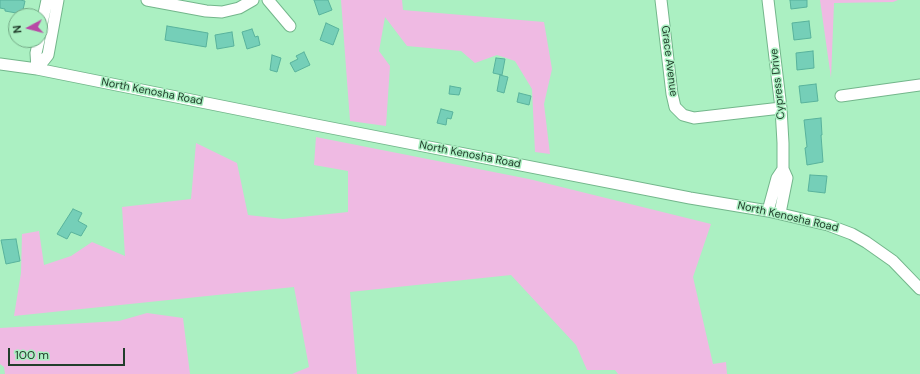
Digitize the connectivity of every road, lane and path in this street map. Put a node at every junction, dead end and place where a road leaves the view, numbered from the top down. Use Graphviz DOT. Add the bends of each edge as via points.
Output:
graph roads {
  1 [pos="58,0"];
  2 [pos="147,0"];
  3 [pos="253,0"];
  4 [pos="268,0"];
  5 [pos="661,0"];
  6 [pos="768,0"];
  7 [pos="290,26"];
  8 [pos="37,48"];
  9 [pos="0,64"];
  10 [pos="37,69"];
  11 [pos="920,85"];
  12 [pos="841,96"];
  13 [pos="781,108"];
  14 [pos="782,169"];
  15 [pos="768,211"];
  16 [pos="780,213"];
  17 [pos="920,289"];
  1 -- 10 [label="street" via="48,55"];
  2 -- 3 [label="street" via="222,12 239,8"];
  4 -- 7 [label="street"];
  5 -- 13 [label="street, Grace Avenue" via="672,94 675,106 683,115 694,118"];
  6 -- 13 [label="street, Cypress Drive"];
  8 -- 10 [label="street"];
  9 -- 10 [label="street, North Kenosha Road"];
  10 -- 15 [label="street, North Kenosha Road" via="303,123"];
  11 -- 12 [label="street"];
  13 -- 14 [label="street, Cypress Drive"];
  14 -- 15 [label="street, Cypress Drive"];
  14 -- 16 [label="street, Cypress Drive" via="787,178"];
  15 -- 16 [label="street, North Kenosha Road"];
  16 -- 17 [label="street, North Kenosha Road" via="852,234 893,261"];
}
